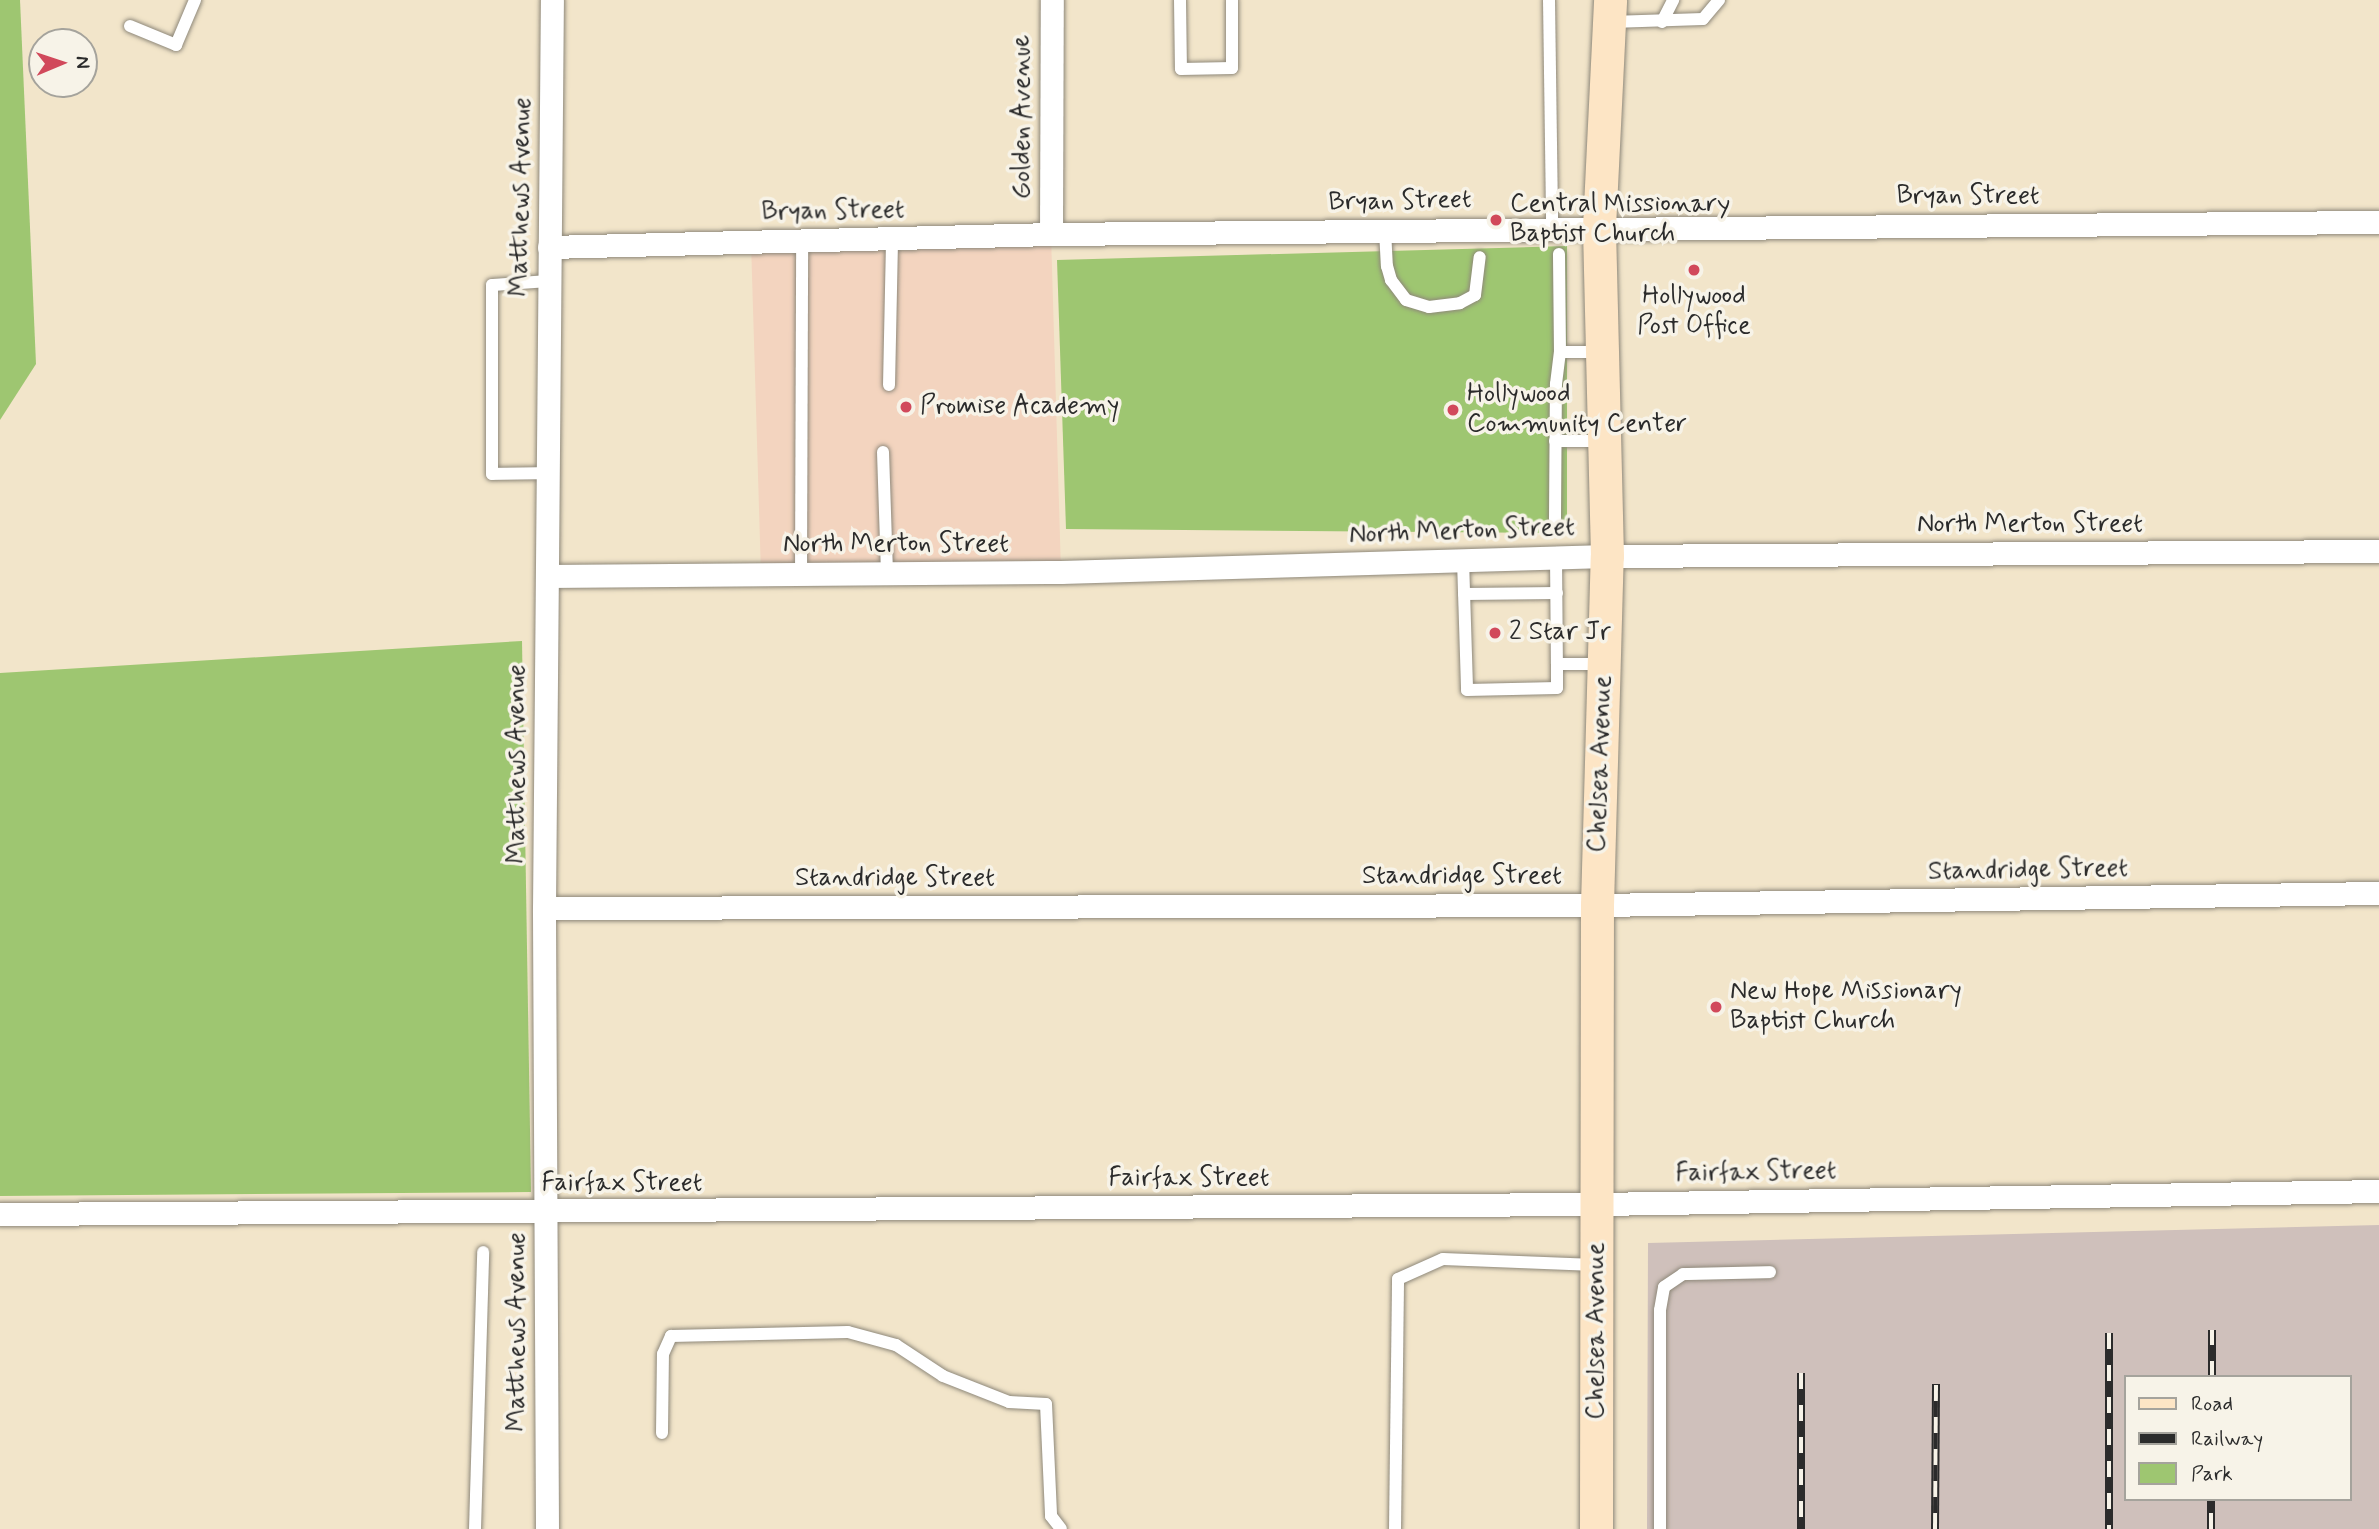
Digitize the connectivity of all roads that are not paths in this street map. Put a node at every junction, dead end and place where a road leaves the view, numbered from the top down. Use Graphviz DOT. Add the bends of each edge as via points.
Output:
graph roads {
  1 [pos="195,0"];
  2 [pos="552,0"];
  3 [pos="1052,0"];
  4 [pos="1180,0"];
  5 [pos="1232,0"];
  6 [pos="1549,0"];
  7 [pos="1662,0"];
  8 [pos="1674,0"];
  9 [pos="1719,0"];
  10 [pos="1610,11"];
  11 [pos="1662,22"];
  12 [pos="130,26"];
  13 [pos="2379,222"];
  14 [pos="1599,227"];
  15 [pos="1552,228"];
  16 [pos="1385,230"];
  17 [pos="1051,234"];
  18 [pos="891,238"];
  19 [pos="802,241"];
  20 [pos="549,247"];
  21 [pos="1559,254"];
  22 [pos="1480,257"];
  23 [pos="548,281"];
  24 [pos="1560,352"];
  25 [pos="1602,352"];
  26 [pos="889,385"];
  27 [pos="1555,441"];
  28 [pos="1604,441"];
  29 [pos="883,452"];
  30 [pos="548,473"];
  31 [pos="1555,519"];
  32 [pos="2379,551"];
  33 [pos="1607,556"];
  34 [pos="1556,557"];
  35 [pos="1463,560"];
  36 [pos="887,573"];
  37 [pos="801,574"];
  38 [pos="547,576"];
  39 [pos="1557,593"];
  40 [pos="1464,594"];
  41 [pos="1557,664"];
  42 [pos="1604,664"];
  43 [pos="2379,893"];
  44 [pos="1597,905"];
  45 [pos="544,908"];
  46 [pos="2379,1191"];
  47 [pos="1598,1204"];
  48 [pos="546,1212"];
  49 [pos="0,1214"];
  50 [pos="483,1252"];
  51 [pos="1598,1265"];
  52 [pos="1770,1272"];
  53 [pos="662,1433"];
  54 [pos="475,1529"];
  55 [pos="547,1529"];
  56 [pos="1061,1529"];
  57 [pos="1395,1529"];
  58 [pos="1596,1529"];
  59 [pos="1660,1529"];
  1 -- 12 [label="lane" via="176,45"];
  2 -- 20 [label="street, Matthews Avenue"];
  3 -- 17 [label="street, Golden Avenue"];
  4 -- 5 [label="lane" via="1181,69 1232,68"];
  6 -- 15 [label="lane"];
  7 -- 11 [label="lane"];
  8 -- 11 [label="lane"];
  9 -- 11 [label="lane" via="1703,19"];
  10 -- 11 [label="lane"];
  10 -- 14 [label="main road, Chelsea Avenue"];
  13 -- 14 [label="street, Bryan Street"];
  14 -- 15 [label="street, Bryan Street"];
  14 -- 25 [label="main road, Chelsea Avenue"];
  15 -- 16 [label="street, Bryan Street"];
  16 -- 17 [label="street, Bryan Street"];
  16 -- 22 [label="lane" via="1391,280 1406,300 1429,307 1460,303 1475,295"];
  17 -- 18 [label="street, Bryan Street"];
  18 -- 19 [label="street, Bryan Street"];
  18 -- 26 [label="lane"];
  19 -- 20 [label="street, Bryan Street"];
  19 -- 37 [label="lane"];
  20 -- 23 [label="street, Matthews Avenue"];
  21 -- 24 [label="lane"];
  23 -- 30 [label="street, Matthews Avenue"];
  23 -- 30 [label="lane" via="492,285 492,474"];
  24 -- 25 [label="lane"];
  24 -- 27 [label="lane"];
  25 -- 28 [label="main road, Chelsea Avenue"];
  27 -- 28 [label="lane"];
  27 -- 31 [label="lane"];
  28 -- 33 [label="main road, Chelsea Avenue"];
  29 -- 36 [label="lane"];
  30 -- 38 [label="street, Matthews Avenue"];
  32 -- 33 [label="street, North Merton Street"];
  33 -- 34 [label="street, North Merton Street"];
  33 -- 42 [label="main road, Chelsea Avenue"];
  34 -- 35 [label="street, North Merton Street"];
  34 -- 39 [label="lane"];
  35 -- 36 [label="street, North Merton Street"];
  35 -- 40 [label="lane"];
  36 -- 37 [label="street, North Merton Street"];
  37 -- 38 [label="street, North Merton Street"];
  38 -- 45 [label="street, Matthews Avenue"];
  39 -- 40 [label="lane"];
  39 -- 41 [label="lane"];
  40 -- 41 [label="lane" via="1467,690 1558,688"];
  41 -- 42 [label="lane"];
  42 -- 44 [label="main road, Chelsea Avenue"];
  43 -- 44 [label="street, Standridge Street"];
  44 -- 45 [label="street, Standridge Street"];
  44 -- 47 [label="main road, Chelsea Avenue"];
  45 -- 48 [label="street, Matthews Avenue"];
  46 -- 47 [label="street, Fairfax Street"];
  47 -- 48 [label="street, Fairfax Street"];
  47 -- 51 [label="main road, Chelsea Avenue"];
  48 -- 49 [label="street, Fairfax Street"];
  48 -- 55 [label="street, Matthews Avenue"];
  50 -- 54 [label="lane"];
  51 -- 57 [label="lane" via="1443,1259 1398,1279"];
  51 -- 58 [label="main road, Chelsea Avenue"];
  52 -- 59 [label="lane" via="1683,1273 1664,1287 1660,1310"];
  53 -- 56 [label="lane" via="663,1354 671,1336 848,1332 896,1345 943,1376 1009,1402 1046,1404 1051,1516"];
}
